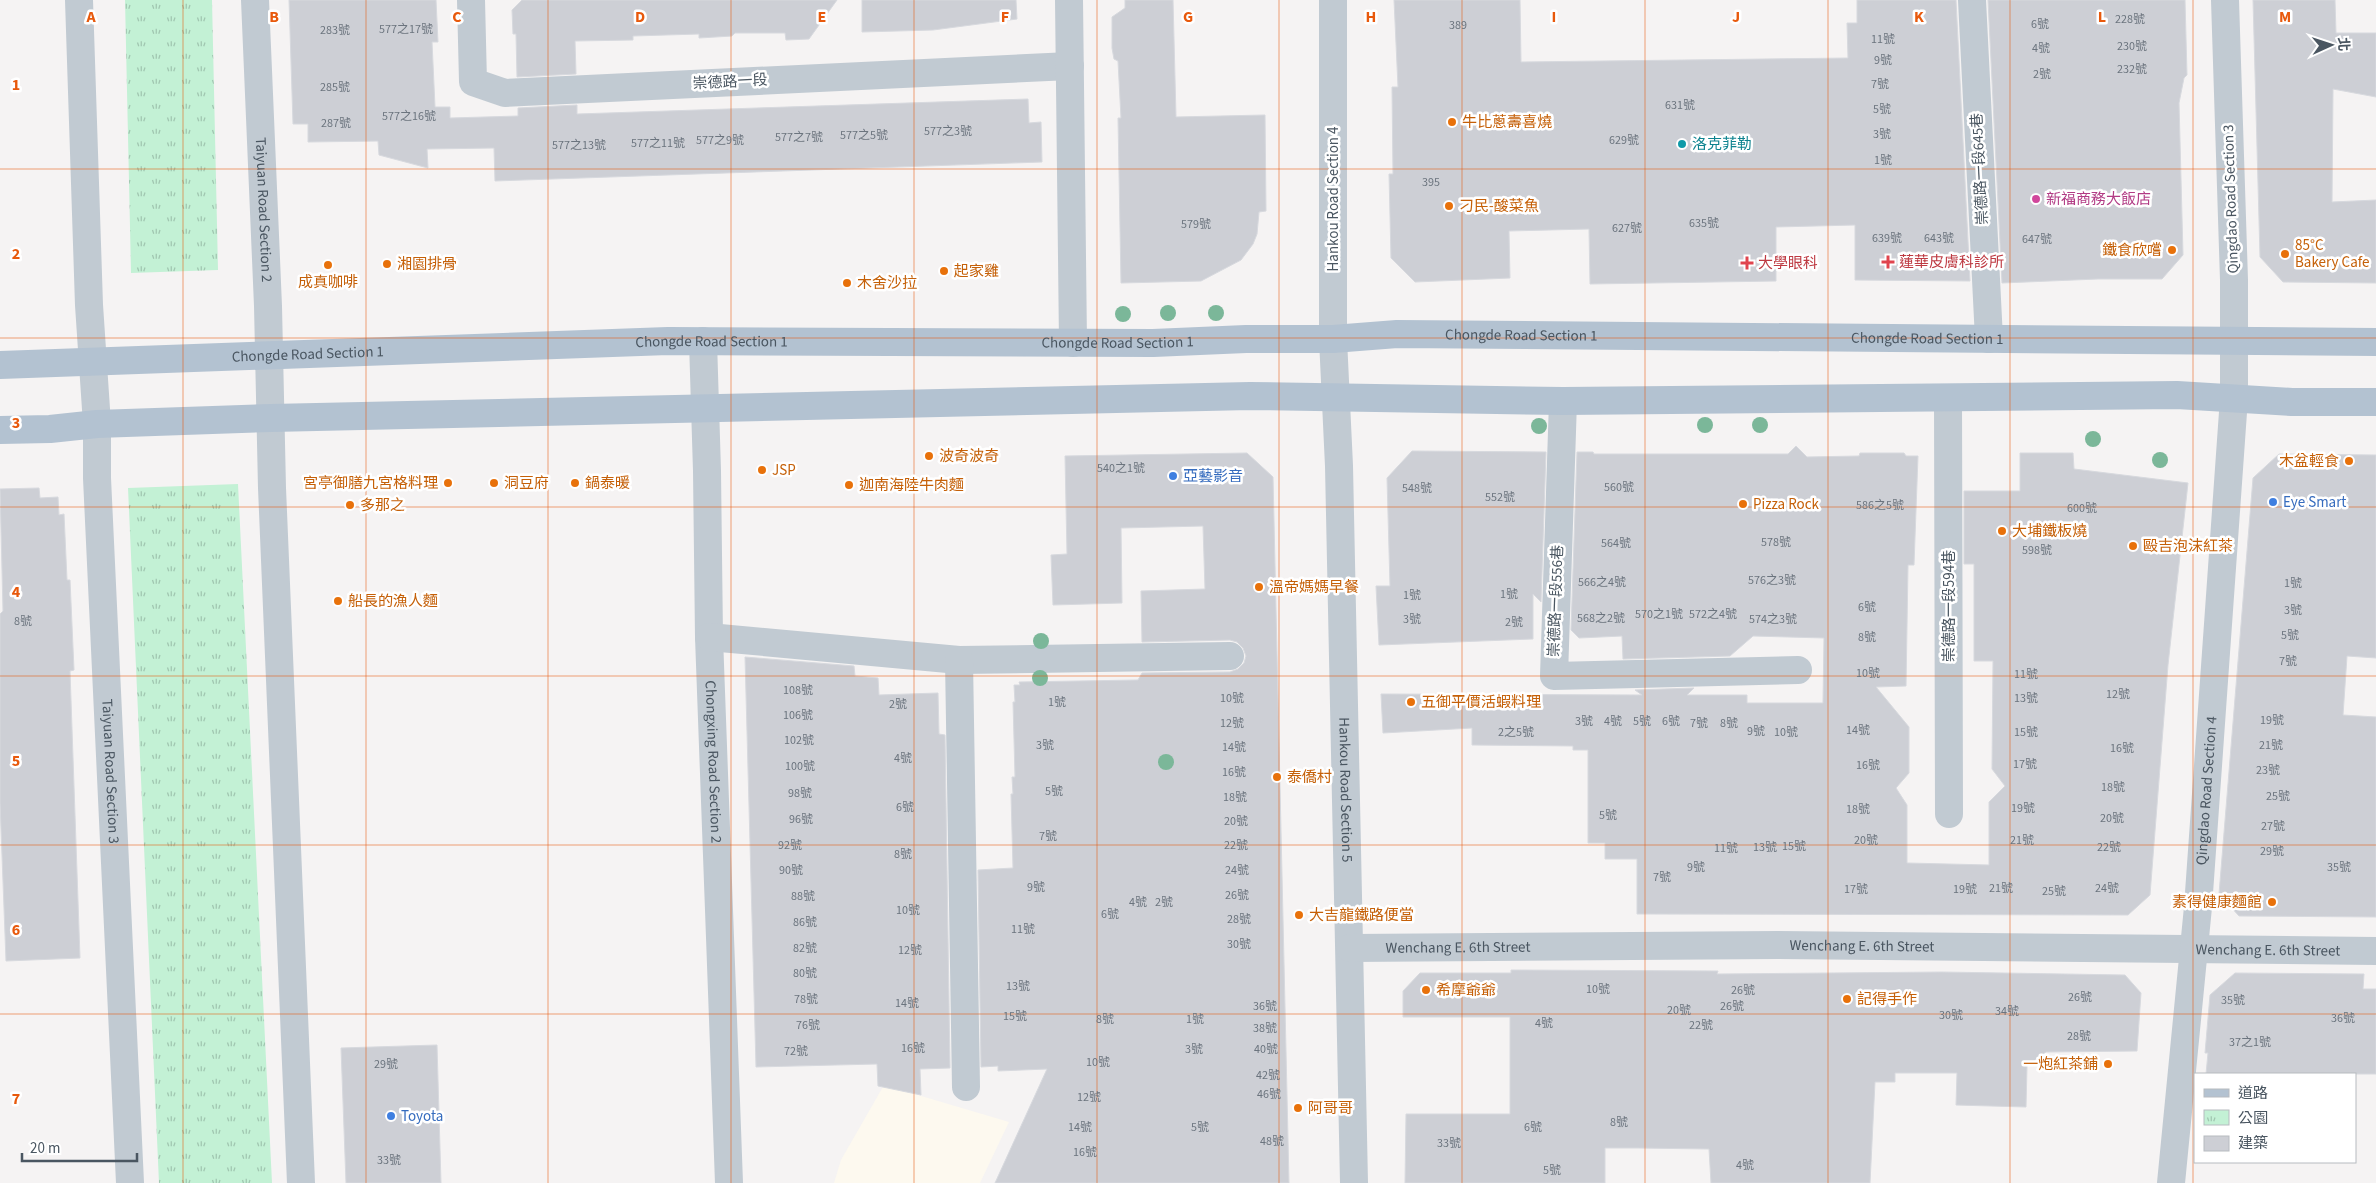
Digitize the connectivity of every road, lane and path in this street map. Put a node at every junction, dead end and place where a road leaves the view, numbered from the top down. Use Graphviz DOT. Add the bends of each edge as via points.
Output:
graph roads {
  1 [pos="79,0"];
  2 [pos="255,0"];
  3 [pos="471,0"];
  4 [pos="1069,0"];
  5 [pos="1333,0"];
  6 [pos="1972,0"];
  7 [pos="2225,0"];
  8 [pos="1070,66"];
  9 [pos="1333,339"];
  10 [pos="1989,339"];
  11 [pos="2234,340"];
  12 [pos="702,341"];
  13 [pos="2376,342"];
  14 [pos="1073,343"];
  15 [pos="269,355"];
  16 [pos="94,360"];
  17 [pos="0,365"];
  18 [pos="1336,397"];
  19 [pos="2234,398"];
  20 [pos="1948,399"];
  21 [pos="1563,401"];
  22 [pos="2376,402"];
  23 [pos="705,409"];
  24 [pos="271,418"];
  25 [pos="97,424"];
  26 [pos="0,430"];
  27 [pos="708,637"];
  28 [pos="1230,656"];
  29 [pos="959,660"];
  30 [pos="1798,670"];
  31 [pos="1949,814"];
  32 [pos="1350,948"];
  33 [pos="2194,951"];
  34 [pos="2376,951"];
  35 [pos="966,1087"];
  36 [pos="130,1183"];
  37 [pos="301,1183"];
  38 [pos="729,1183"];
  39 [pos="1354,1183"];
  40 [pos="2171,1183"];
  1 -- 16 [label="street" via="89,305"];
  2 -- 15 [label="street, Taiyuan Road Section 2"];
  3 -- 8 [label="street, 崇德路一段" via="473,82 506,93"];
  4 -- 8 [label="street"];
  5 -- 9 [label="street, Hankou Road Section 4"];
  6 -- 10 [label="street, 崇德路一段645巷"];
  7 -- 11 [label="street, Qingdao Road Section 3"];
  8 -- 14 [label="street"];
  9 -- 10 [label="main road, Chongde Road Section 1" via="1397,334"];
  9 -- 14 [label="main road, Chongde Road Section 1"];
  9 -- 18 [label="street, Hankou Road Section 4"];
  10 -- 11 [label="main road, Chongde Road Section 1"];
  11 -- 13 [label="main road, Chongde Road Section 1"];
  11 -- 19 [label="street, Qingdao Road Section 3"];
  12 -- 14 [label="main road, Chongde Road Section 1"];
  12 -- 15 [label="main road, Chongde Road Section 1"];
  12 -- 23 [label="street, Chongxing Road Section 2"];
  15 -- 16 [label="main road, Chongde Road Section 1"];
  15 -- 24 [label="street, Taiyuan Road Section 2"];
  16 -- 17 [label="main road, Chongde Road Section 1"];
  16 -- 25 [label="street, Taiyuan Road Section 3"];
  18 -- 21 [label="main road"];
  18 -- 23 [label="main road" via="1250,396"];
  18 -- 32 [label="street, Hankou Road Section 5"];
  19 -- 20 [label="main road"];
  19 -- 22 [label="main road"];
  19 -- 33 [label="street, Qingdao Road Section 4"];
  20 -- 21 [label="main road"];
  20 -- 31 [label="street, 崇德路一段594巷"];
  21 -- 30 [label="street, 崇德路一段556巷" via="1554,676"];
  23 -- 24 [label="main road"];
  23 -- 27 [label="street, Chongxing Road Section 2"];
  24 -- 25 [label="main road"];
  24 -- 37 [label="street" via="272,508"];
  25 -- 26 [label="main road"];
  25 -- 36 [label="street, Taiyuan Road Section 3"];
  27 -- 29 [label="street"];
  27 -- 38 [label="street, Chongxing Road Section 2"];
  28 -- 29 [label="street"];
  29 -- 35 [label="street"];
  32 -- 33 [label="street, Wenchang E. 6th Street" via="1778,945"];
  32 -- 39 [label="street, Hankou Road Section 5"];
  33 -- 34 [label="street, Wenchang E. 6th Street"];
  33 -- 40 [label="street, Qingdao Road Section 4"];
}
